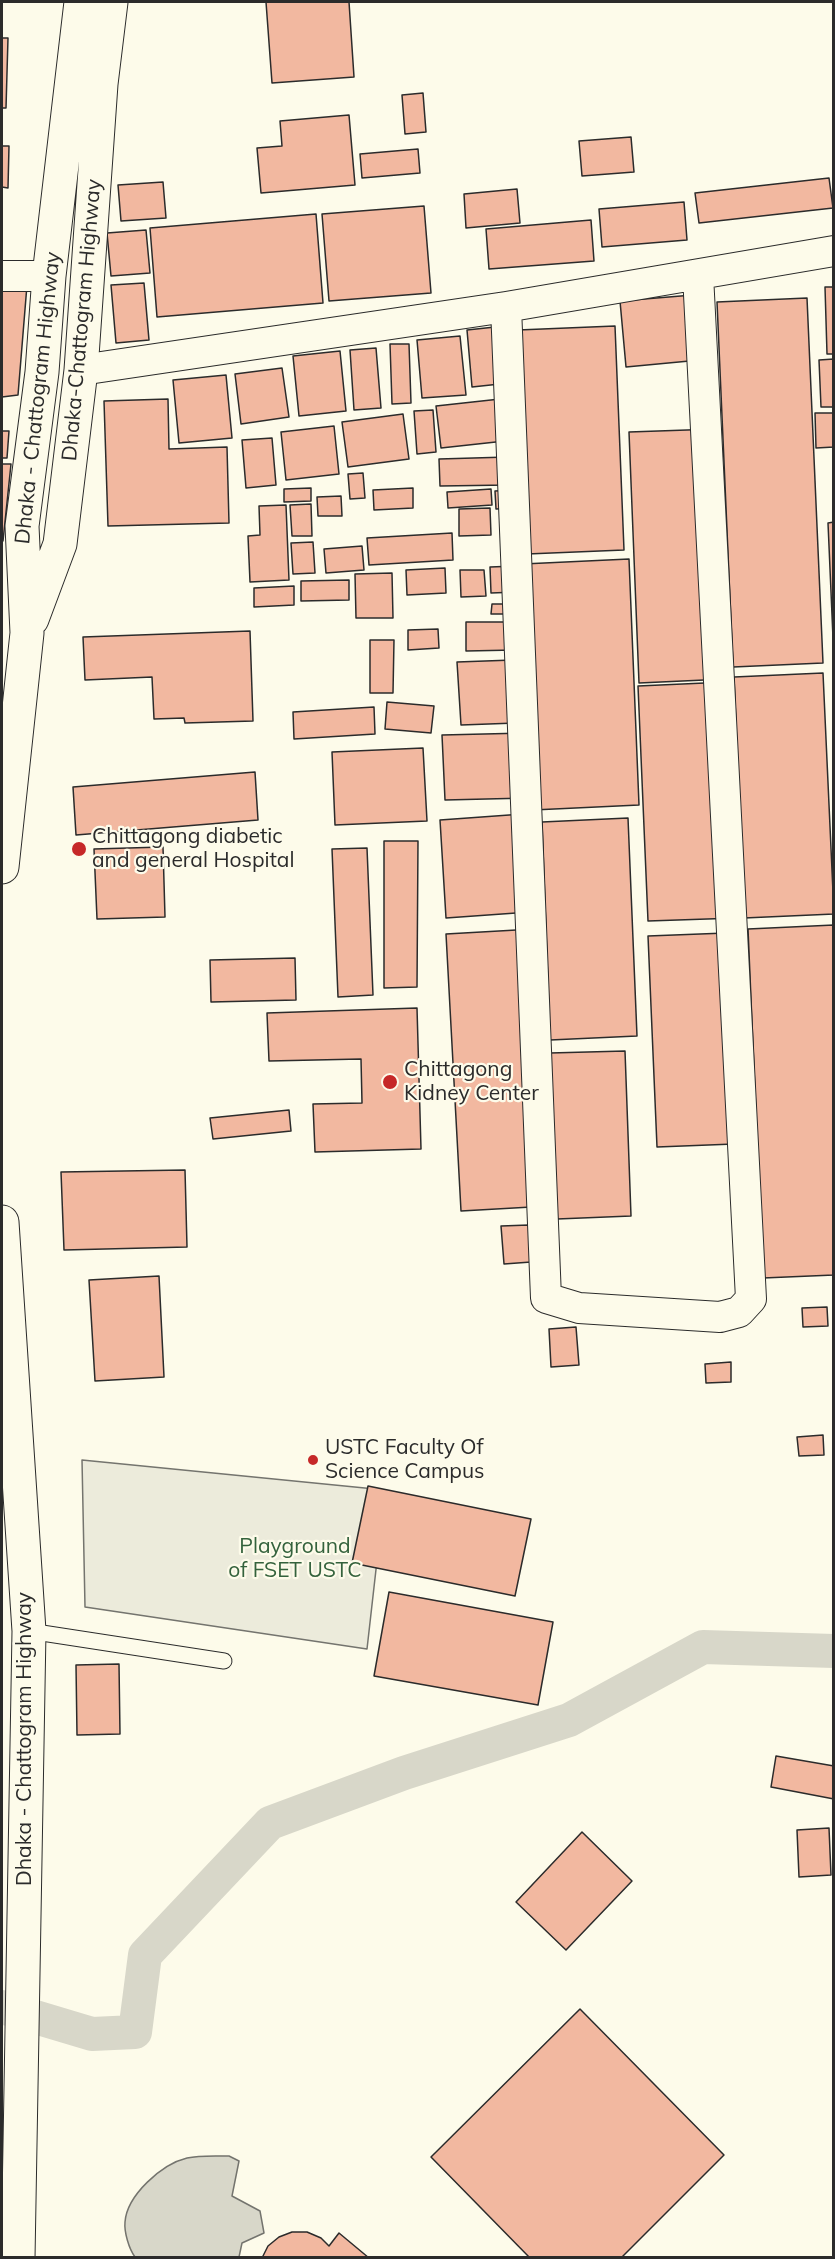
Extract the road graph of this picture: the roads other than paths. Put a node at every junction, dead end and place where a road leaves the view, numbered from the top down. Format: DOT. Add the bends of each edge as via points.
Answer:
graph roads {
  1 [pos="81,2"];
  2 [pos="111,2"];
  3 [pos="834,251"];
  4 [pos="698,275"];
  5 [pos="2,276"];
  6 [pos="49,276"];
  7 [pos="506,307"];
  8 [pos="81,370"];
  9 [pos="27,633"];
  10 [pos="2,867"];
  11 [pos="2,1222"];
  12 [pos="9,1441"];
  13 [pos="29,1631"];
  14 [pos="225,1661"];
  15 [pos="15,2054"];
  16 [pos="18,2258"];
  1 -- 6 [label="highway, Dhaka - Chattogram Highway"];
  2 -- 8 [label="highway, Dhaka-Chattogram Highway" via="100,84"];
  3 -- 4 [label="street"];
  4 -- 7 [label="street"];
  4 -- 7 [label="street" via="751,1299 739,1312 720,1317 579,1308 546,1298"];
  5 -- 6 [label="street"];
  6 -- 9 [label="highway, Dhaka - Chattogram Highway" via="42,372 22,526"];
  7 -- 8 [label="street"];
  8 -- 9 [label="highway, Dhaka-Chattogram Highway" via="60,544"];
  9 -- 10 [label="highway, Dhaka - Chattogram Highway"];
  11 -- 12 [label="highway, Dhaka - Chattogram Highway"];
  12 -- 13 [label="highway, Dhaka - Chattogram Highway"];
  13 -- 14 [label="lane"];
  13 -- 15 [label="highway, Dhaka - Chattogram Highway" via="22,2000"];
  15 -- 16 [label="highway, Dhaka - Chattogram Highway"];
}
